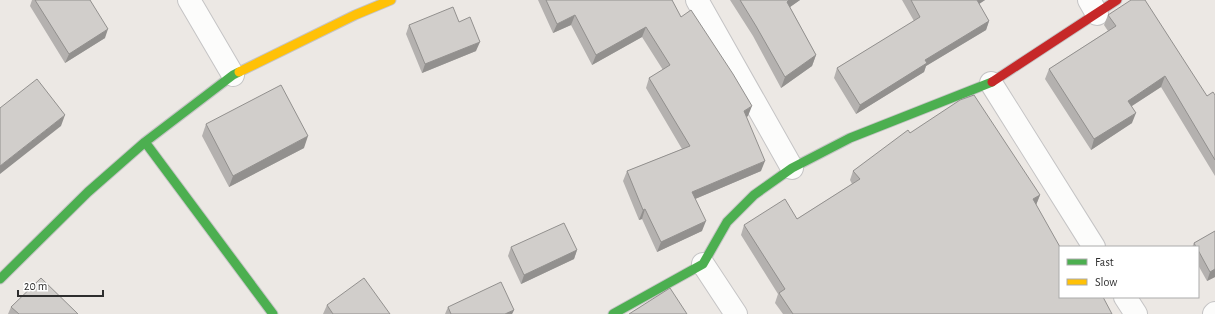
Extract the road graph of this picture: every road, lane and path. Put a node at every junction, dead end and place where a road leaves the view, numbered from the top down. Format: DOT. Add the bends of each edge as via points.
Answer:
graph roads {
  1 [pos="189,0"];
  2 [pos="391,0"];
  3 [pos="697,0"];
  4 [pos="1117,0"];
  5 [pos="1093,7"];
  6 [pos="233,75"];
  7 [pos="991,83"];
  8 [pos="145,142"];
  9 [pos="792,168"];
  10 [pos="1093,246"];
  11 [pos="703,264"];
  12 [pos="0,279"];
  13 [pos="1127,298"];
  14 [pos="273,314"];
  15 [pos="613,314"];
  16 [pos="736,314"];
  17 [pos="1136,314"];
  1 -- 6 [label="street"];
  2 -- 6 [label="street"];
  3 -- 9 [label="street"];
  4 -- 5 [label="street"];
  5 -- 7 [label="street"];
  6 -- 8 [label="street"];
  7 -- 9 [label="street" via="850,138"];
  7 -- 10 [label="street"];
  8 -- 12 [label="street" via="88,192"];
  8 -- 14 [label="street"];
  9 -- 11 [label="street" via="754,195 727,222"];
  11 -- 15 [label="street"];
  11 -- 16 [label="street"];
  13 -- 17 [label="street"];
}
